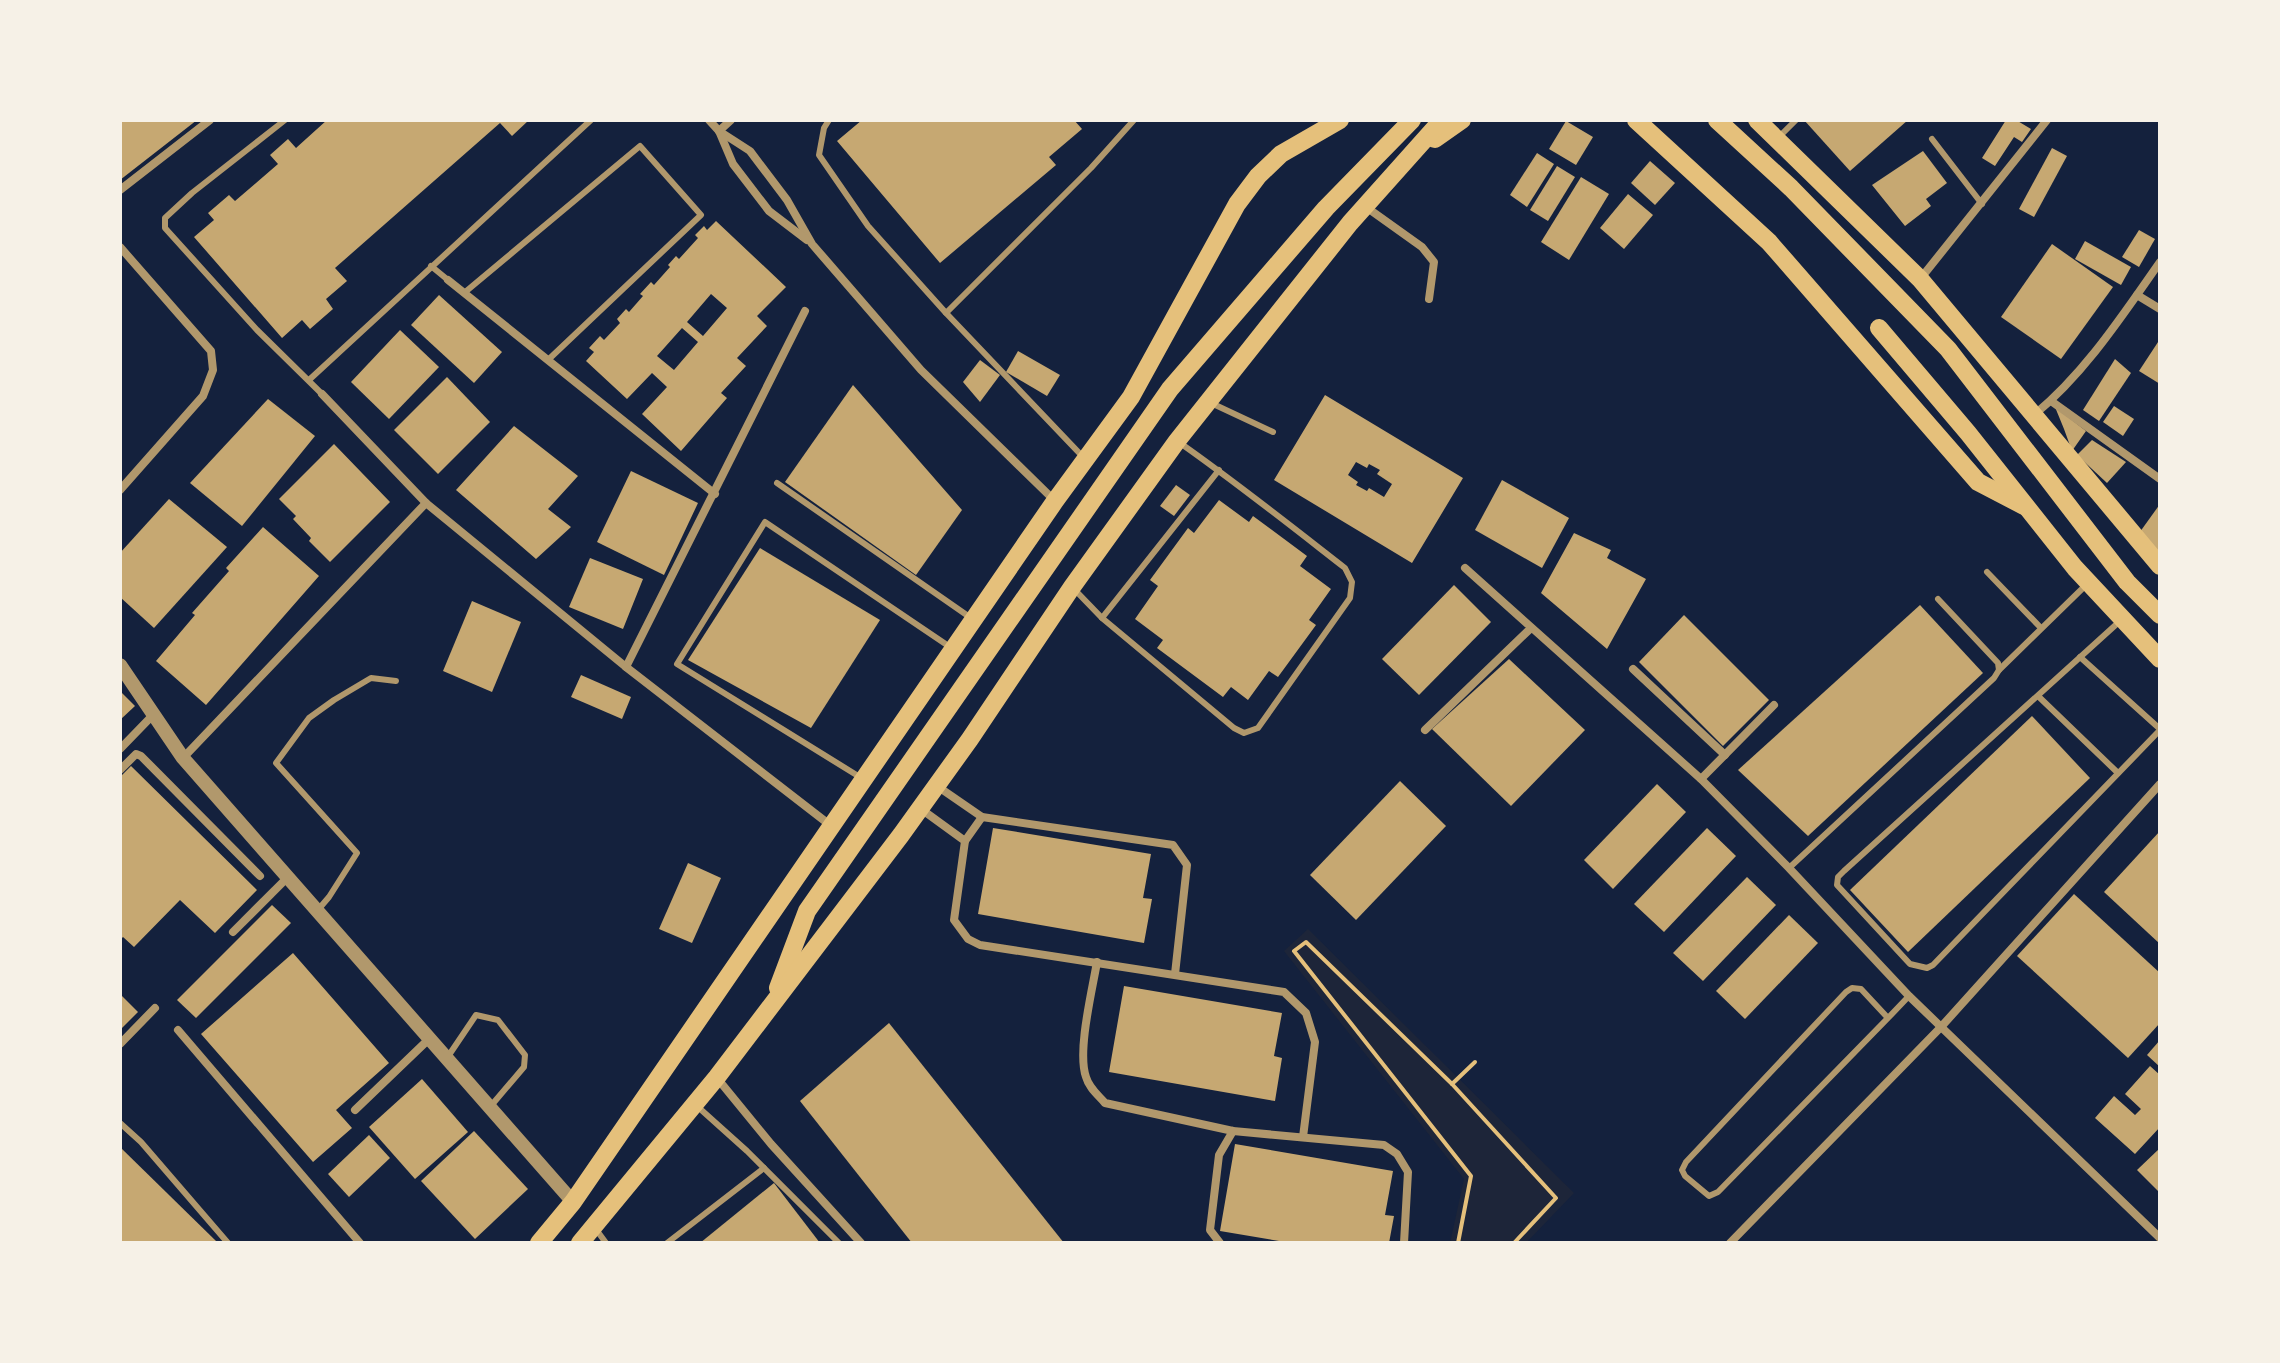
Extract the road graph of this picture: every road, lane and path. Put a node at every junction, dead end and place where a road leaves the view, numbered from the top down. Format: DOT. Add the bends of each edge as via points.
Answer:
graph roads {
  1 [pos="210,120"];
  2 [pos="285,120"];
  3 [pos="591,120"];
  4 [pos="709,120"];
  5 [pos="731,120"];
  6 [pos="829,120"];
  7 [pos="1134,120"];
  8 [pos="1340,120"];
  9 [pos="1412,120"];
  10 [pos="1442,120"];
  11 [pos="1462,120"];
  12 [pos="1636,120"];
  13 [pos="1717,120"];
  14 [pos="1757,120"];
  15 [pos="1796,120"];
  16 [pos="2047,120"];
  17 [pos="719,131"];
  18 [pos="1777,139"];
  19 [pos="1932,139"];
  20 [pos="1409,158"];
  21 [pos="120,190"];
  22 [pos="1982,204"];
  23 [pos="1365,206"];
  24 [pos="812,244"];
  25 [pos="120,247"];
  26 [pos="2160,262"];
  27 [pos="431,266"];
  28 [pos="1920,279"];
  29 [pos="448,280"];
  30 [pos="464,293"];
  31 [pos="2137,295"];
  32 [pos="1429,299"];
  33 [pos="2160,309"];
  34 [pos="805,311"];
  35 [pos="946,313"];
  36 [pos="1879,328"];
  37 [pos="548,360"];
  38 [pos="309,380"];
  39 [pos="322,394"];
  40 [pos="2051,401"];
  41 [pos="1209,402"];
  42 [pos="2033,416"];
  43 [pos="1273,432"];
  44 [pos="1177,441"];
  45 [pos="1087,461"];
  46 [pos="1219,470"];
  47 [pos="2160,479"];
  48 [pos="777,483"];
  49 [pos="120,490"];
  50 [pos="715,494"];
  51 [pos="1055,501"];
  52 [pos="426,503"];
  53 [pos="2024,506"];
  54 [pos="2160,566"];
  55 [pos="1465,568"];
  56 [pos="1987,572"];
  57 [pos="2089,583"];
  58 [pos="1072,587"];
  59 [pos="1938,599"];
  60 [pos="2160,615"];
  61 [pos="1102,618"];
  62 [pos="973,619"];
  63 [pos="2122,619"];
  64 [pos="1531,628"];
  65 [pos="2041,628"];
  66 [pos="952,648"];
  67 [pos="2080,657"];
  68 [pos="2160,659"];
  69 [pos="120,665"];
  70 [pos="626,667"];
  71 [pos="1633,669"];
  72 [pos="1999,670"];
  73 [pos="396,681"];
  74 [pos="2038,696"];
  75 [pos="1774,705"];
  76 [pos="152,716"];
  77 [pos="1425,730"];
  78 [pos="2160,730"];
  79 [pos="120,749"];
  80 [pos="1725,755"];
  81 [pos="183,758"];
  82 [pos="120,770"];
  83 [pos="2118,773"];
  84 [pos="863,779"];
  85 [pos="1701,779"];
  86 [pos="944,790"];
  87 [pos="2158,791"];
  88 [pos="927,813"];
  89 [pos="982,817"];
  90 [pos="830,825"];
  91 [pos="965,841"];
  92 [pos="1789,868"];
  93 [pos="260,876"];
  94 [pos="288,877"];
  95 [pos="317,911"];
  96 [pos="233,932"];
  97 [pos="1097,962"];
  98 [pos="1175,974"];
  99 [pos="1909,996"];
  100 [pos="772,1005"];
  101 [pos="155,1008"];
  102 [pos="1888,1018"];
  103 [pos="1941,1027"];
  104 [pos="178,1030"];
  105 [pos="429,1039"];
  106 [pos="120,1044"];
  107 [pos="447,1058"];
  108 [pos="1475,1062"];
  109 [pos="717,1077"];
  110 [pos="1452,1084"];
  111 [pos="695,1104"];
  112 [pos="490,1107"];
  113 [pos="355,1110"];
  114 [pos="120,1123"];
  115 [pos="1233,1131"];
  116 [pos="1303,1137"];
  117 [pos="764,1168"];
  118 [pos="573,1202"];
  119 [pos="600,1235"];
  120 [pos="2160,1238"];
  121 [pos="228,1243"];
  122 [pos="360,1243"];
  123 [pos="539,1243"];
  124 [pos="580,1243"];
  125 [pos="667,1243"];
  126 [pos="839,1243"];
  127 [pos="861,1243"];
  128 [pos="1220,1243"];
  129 [pos="1404,1243"];
  130 [pos="1458,1243"];
  131 [pos="1514,1243"];
  132 [pos="1730,1243"];
  1 -- 21 [label="street"];
  2 -- 38 [label="lane" via="192,193 165,218 165,228"];
  3 -- 27 [label="lane"];
  4 -- 17 [label="street"];
  5 -- 17 [label="street"];
  6 -- 35 [label="lane" via="819,155 868,226"];
  7 -- 35 [label="lane"];
  8 -- 45 [label="main road" via="1281,154 1237,204 1131,397"];
  9 -- 100 [label="main road" via="1326,208 1170,389 807,911"];
  10 -- 20 [label="main road"];
  11 -- 20 [label="main road"];
  12 -- 53 [label="main road" via="1769,242 1978,482"];
  13 -- 60 [label="main road" via="1948,349 2127,582"];
  14 -- 18 [label="main road"];
  15 -- 18 [label="lane"];
  16 -- 22 [label="street"];
  17 -- 24 [label="street" via="750,151"];
  17 -- 24 [label="street" via="733,164 769,211"];
  18 -- 28 [label="main road"];
  19 -- 22 [label="lane"];
  20 -- 23 [label="main road"];
  22 -- 28 [label="street"];
  23 -- 32 [label="street" via="1422,247 1434,262"];
  23 -- 41 [label="main road"];
  24 -- 51 [label="street" via="921,370"];
  25 -- 49 [label="street" via="211,351 213,370 203,396"];
  26 -- 31 [label="street"];
  27 -- 29 [label="lane"];
  27 -- 38 [label="lane"];
  28 -- 42 [label="main road"];
  29 -- 30 [label="street"];
  30 -- 37 [label="street"];
  30 -- 37 [label="lane" via="640,146 701,215"];
  31 -- 33 [label="street"];
  31 -- 40 [label="street" via="2092,358"];
  34 -- 50 [label="street"];
  35 -- 45 [label="lane"];
  36 -- 53 [label="main road"];
  37 -- 50 [label="street"];
  38 -- 39 [label="lane"];
  39 -- 52 [label="street"];
  40 -- 42 [label="street"];
  40 -- 47 [label="street"];
  41 -- 43 [label="lane"];
  41 -- 44 [label="main road"];
  42 -- 54 [label="main road"];
  44 -- 46 [label="lane"];
  44 -- 58 [label="main road"];
  45 -- 51 [label="main road"];
  46 -- 61 [label="lane"];
  46 -- 61 [label="lane" via="1345,568 1352,582 1350,598 1258,728 1244,733 1234,728"];
  48 -- 62 [label="lane"];
  50 -- 70 [label="street"];
  51 -- 62 [label="main road"];
  52 -- 70 [label="street"];
  52 -- 81 [label="street"];
  53 -- 57 [label="main road"];
  55 -- 64 [label="street"];
  56 -- 65 [label="lane"];
  57 -- 63 [label="main road"];
  57 -- 65 [label="lane"];
  58 -- 61 [label="lane"];
  58 -- 86 [label="main road"];
  59 -- 72 [label="lane"];
  62 -- 66 [label="main road"];
  63 -- 67 [label="lane"];
  63 -- 68 [label="main road"];
  64 -- 77 [label="street"];
  64 -- 85 [label="street"];
  65 -- 72 [label="lane"];
  66 -- 84 [label="main road"];
  66 -- 84 [label="lane" via="765,522 677,664"];
  67 -- 74 [label="lane"];
  67 -- 78 [label="lane"];
  69 -- 76 [label="street"];
  70 -- 90 [label="street"];
  71 -- 80 [label="street"];
  72 -- 92 [label="lane"];
  73 -- 95 [label="lane" via="371,678 334,700 309,718 276,763 357,853"];
  74 -- 83 [label="lane"];
  74 -- 83 [label="lane" via="1836,881 1910,964 1933,965"];
  75 -- 80 [label="street"];
  76 -- 79 [label="street"];
  76 -- 81 [label="street"];
  78 -- 83 [label="lane"];
  80 -- 85 [label="street"];
  81 -- 94 [label="street"];
  82 -- 93 [label="street" via="136,754 141,756"];
  84 -- 90 [label="main road"];
  85 -- 92 [label="street"];
  86 -- 88 [label="main road"];
  86 -- 89 [label="street"];
  87 -- 103 [label="street"];
  88 -- 91 [label="street"];
  88 -- 100 [label="main road"];
  89 -- 91 [label="street"];
  89 -- 98 [label="street" via="1173,845 1187,865"];
  90 -- 118 [label="main road"];
  91 -- 97 [label="street" via="954,920 968,939"];
  92 -- 99 [label="street"];
  94 -- 95 [label="street"];
  94 -- 96 [label="street"];
  95 -- 105 [label="street"];
  97 -- 98 [label="street"];
  97 -- 115 [label="street" via="1082,1058 1090,1087 1105,1103"];
  98 -- 116 [label="street" via="1284,992 1306,1013 1315,1042"];
  99 -- 102 [label="lane"];
  99 -- 103 [label="street"];
  100 -- 109 [label="main road"];
  101 -- 106 [label="street"];
  102 -- 102 [label="lane" via="1718,1192 1709,1196 1685,1176 1686,1162 1846,992 1861,989"];
  103 -- 120 [label="street"];
  103 -- 132 [label="street"];
  104 -- 122 [label="street"];
  105 -- 107 [label="street"];
  105 -- 113 [label="street"];
  107 -- 112 [label="street"];
  107 -- 112 [label="lane" via="476,1015 498,1020 525,1055 524,1067"];
  108 -- 110 [label="path"];
  109 -- 111 [label="main road"];
  109 -- 127 [label="street"];
  110 -- 130 [label="path" via="1306,942 1294,951 1471,1176"];
  110 -- 131 [label="path" via="1556,1198"];
  111 -- 117 [label="lane"];
  111 -- 119 [label="main road"];
  112 -- 118 [label="street"];
  114 -- 121 [label="lane"];
  115 -- 116 [label="street"];
  115 -- 128 [label="street" via="1219,1155 1210,1230"];
  116 -- 129 [label="street" via="1384,1145 1397,1154 1408,1172"];
  117 -- 125 [label="lane"];
  117 -- 126 [label="lane"];
  118 -- 123 [label="main road"];
  119 -- 124 [label="main road"];
}
